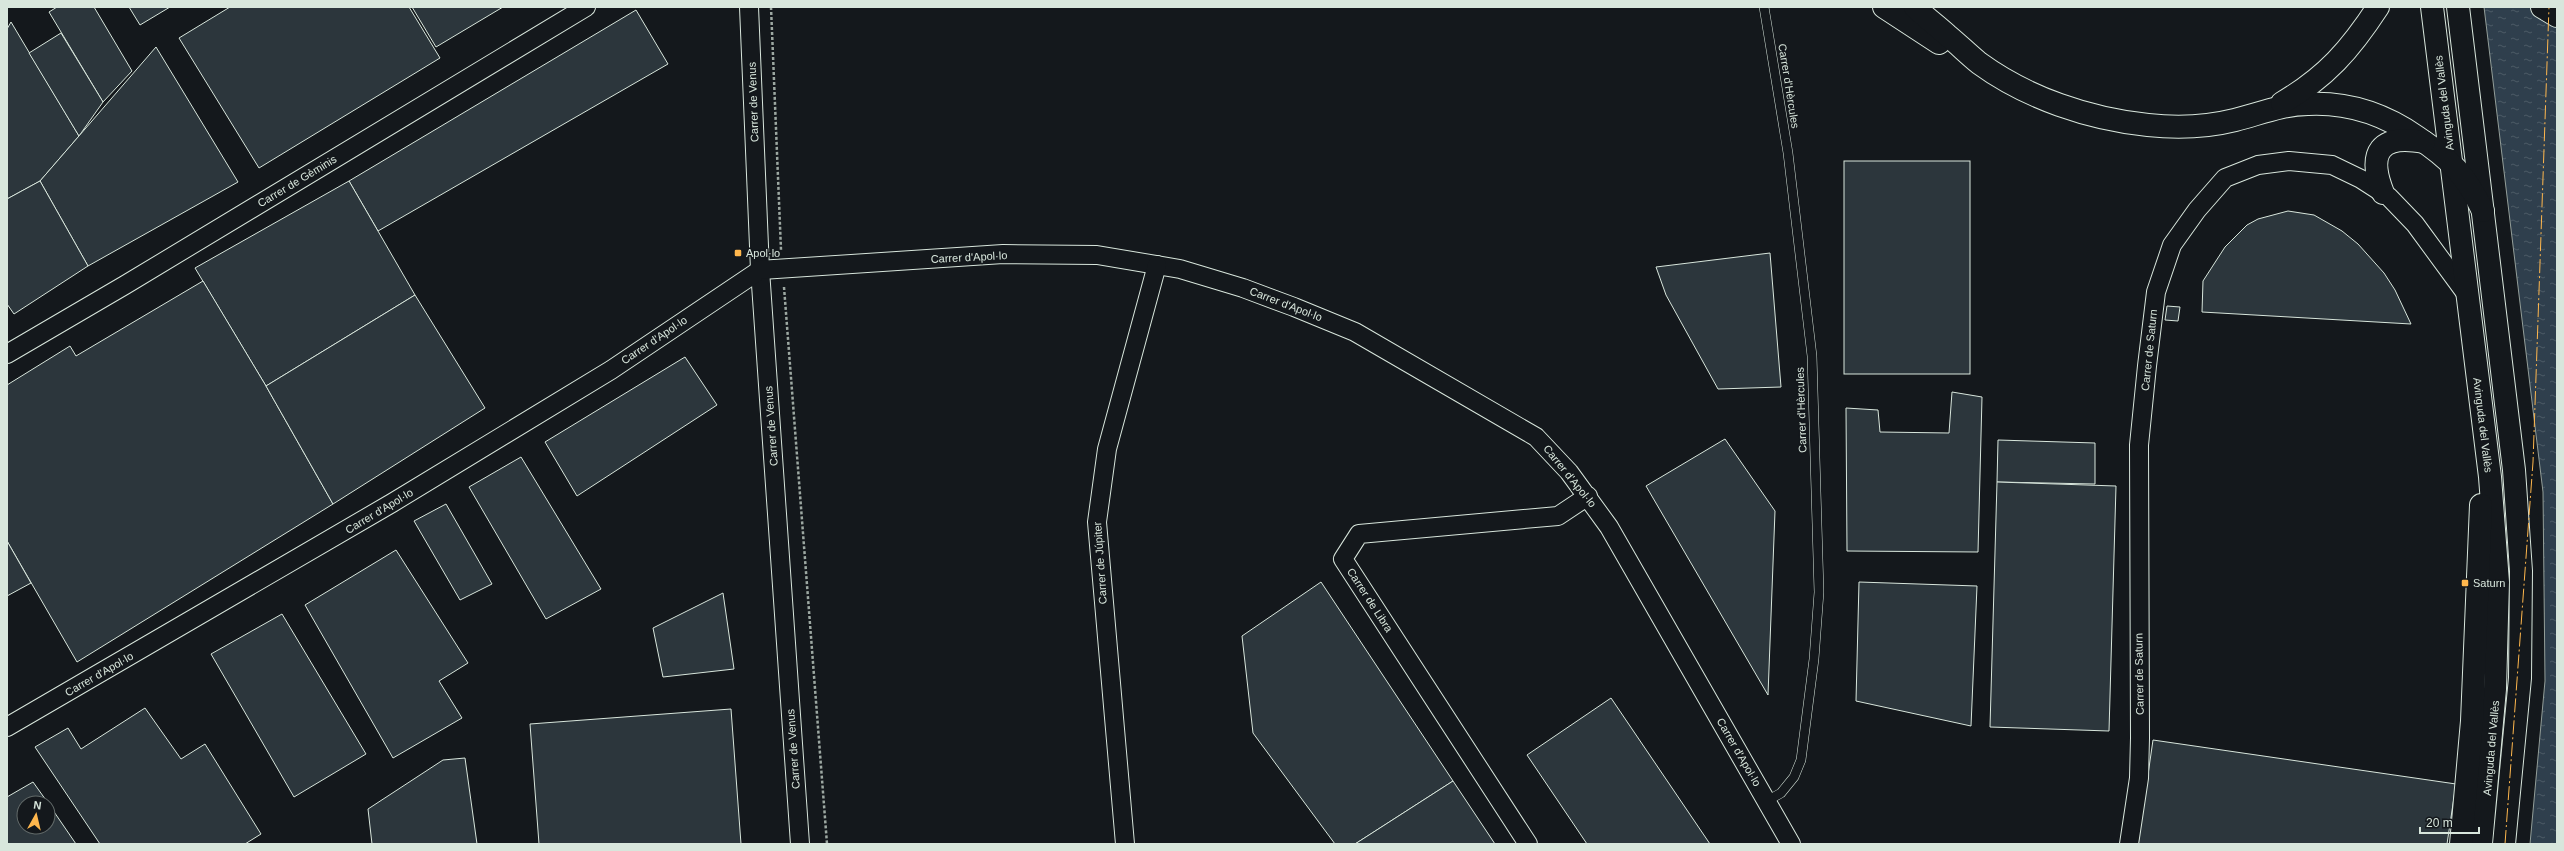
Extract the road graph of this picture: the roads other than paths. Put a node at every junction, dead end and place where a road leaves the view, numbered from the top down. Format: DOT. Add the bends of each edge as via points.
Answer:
graph roads {
  1 [pos="586,7"];
  2 [pos="749,7"];
  3 [pos="1764,7"];
  4 [pos="1884,7"];
  5 [pos="1915,7"];
  6 [pos="2378,7"];
  7 [pos="2432,7"];
  8 [pos="2458,7"];
  9 [pos="2542,7"];
  10 [pos="2557,16"];
  11 [pos="1979,63"];
  12 [pos="2271,109"];
  13 [pos="2425,142"];
  14 [pos="2451,162"];
  15 [pos="2383,193"];
  16 [pos="2483,211"];
  17 [pos="1157,265"];
  18 [pos="760,270"];
  19 [pos="2467,295"];
  20 [pos="7,354"];
  21 [pos="1588,496"];
  22 [pos="7,727"];
  23 [pos="2481,743"];
  24 [pos="1767,801"];
  25 [pos="800,844"];
  26 [pos="1124,844"];
  27 [pos="1528,844"];
  28 [pos="1791,844"];
  29 [pos="2129,844"];
  30 [pos="2461,844"];
  31 [pos="2481,844"];
  32 [pos="2504,844"];
  1 -- 20 [label="street, Carrer de Gèminis"];
  2 -- 18 [label="street, Carrer de Venus"];
  3 -- 24 [label="lane, Carrer d'Hèrcules" via="1788,153 1812,356 1819,592 1814,667 1801,760 1794,777 1781,793"];
  4 -- 11 [label="main road" via="1942,45"];
  5 -- 11 [label="main road"];
  6 -- 12 [label="main road" via="2337,63 2310,87"];
  7 -- 14 [label="main road, Avinguda del Vallès"];
  8 -- 16 [label="main road"];
  9 -- 10 [label="main road"];
  11 -- 12 [label="main road" via="2012,83 2058,104 2101,118 2148,125 2190,126 2233,120"];
  12 -- 13 [label="main road" via="2306,104 2338,104 2387,119"];
  13 -- 14 [label="main road"];
  13 -- 15 [label="main road" via="2404,139 2390,142 2379,151 2375,174"];
  14 -- 16 [label="main road" via="2463,175"];
  14 -- 19 [label="main road, Avinguda del Vallès"];
  15 -- 19 [label="street, Carrer de Saturn" via="2415,224"];
  15 -- 29 [label="street, Carrer de Saturn" via="2332,165 2289,161 2258,166 2225,178 2197,210 2172,245 2156,292 2139,446 2140,738 2138,778"];
  16 -- 32 [label="main road" via="2514,470 2521,571 2520,678"];
  17 -- 18 [label="street, Carrer d'Apol·lo" via="1097,255 1004,254"];
  17 -- 21 [label="street, Carrer d'Apol·lo" via="1188,271 1243,288 1355,332 1536,437 1552,452"];
  17 -- 26 [label="street, Carrer de Júpiter" via="1107,449 1097,522"];
  18 -- 22 [label="street, Carrer d'Apol·lo" via="611,370 392,504"];
  18 -- 25 [label="street, Carrer de Venus"];
  19 -- 23 [label="main road, Avinguda del Vallès" via="2485,434"];
  21 -- 24 [label="street, Carrer d'Apol·lo" via="1613,534"];
  21 -- 27 [label="street, Carrer de Libra" via="1558,516 1359,534 1343,558"];
  23 -- 30 [label="main road"];
  23 -- 31 [label="main road, Avinguda del Vallès"];
  24 -- 28 [label="street, Carrer d'Apol·lo"];
}
